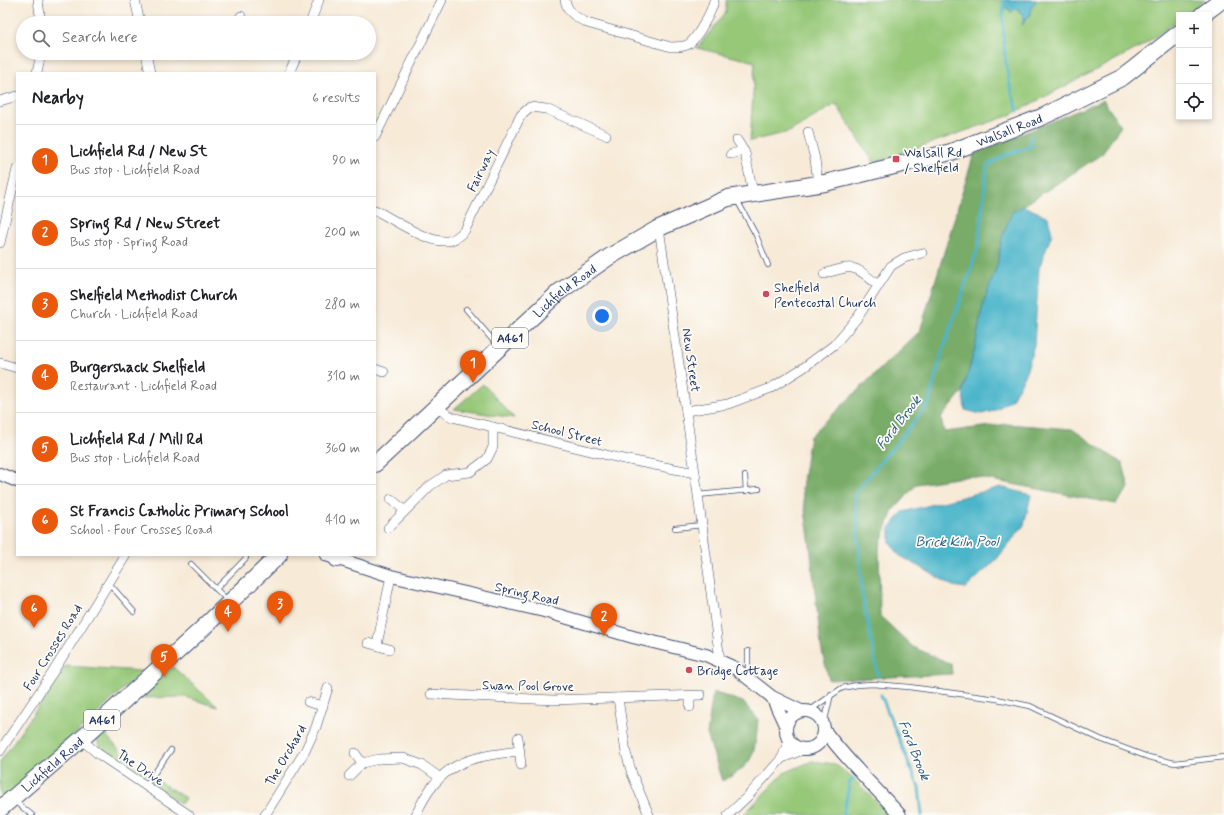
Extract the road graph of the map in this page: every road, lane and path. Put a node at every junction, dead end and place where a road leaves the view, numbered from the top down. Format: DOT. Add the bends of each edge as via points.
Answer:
graph roads {
  1 [pos="38,0"];
  2 [pos="135,0"];
  3 [pos="319,0"];
  4 [pos="442,0"];
  5 [pos="565,0"];
  6 [pos="714,0"];
  7 [pos="1222,0"];
  8 [pos="1206,12"];
  9 [pos="40,16"];
  10 [pos="138,16"];
  11 [pos="313,16"];
  12 [pos="1176,35"];
  13 [pos="40,60"];
  14 [pos="147,60"];
  15 [pos="295,60"];
  16 [pos="37,72"];
  17 [pos="150,72"];
  18 [pos="289,72"];
  19 [pos="16,96"];
  20 [pos="0,101"];
  21 [pos="808,132"];
  22 [pos="376,135"];
  23 [pos="606,135"];
  24 [pos="737,140"];
  25 [pos="744,151"];
  26 [pos="731,154"];
  27 [pos="16,177"];
  28 [pos="818,184"];
  29 [pos="753,193"];
  30 [pos="14,194"];
  31 [pos="736,196"];
  32 [pos="376,211"];
  33 [pos="659,228"];
  34 [pos="0,243"];
  35 [pos="922,253"];
  36 [pos="768,265"];
  37 [pos="824,274"];
  38 [pos="878,285"];
  39 [pos="466,309"];
  40 [pos="499,348"];
  41 [pos="0,363"];
  42 [pos="16,368"];
  43 [pos="376,369"];
  44 [pos="384,372"];
  45 [pos="435,407"];
  46 [pos="686,411"];
  47 [pos="493,427"];
  48 [pos="376,463"];
  49 [pos="695,473"];
  50 [pos="0,474"];
  51 [pos="745,476"];
  52 [pos="16,481"];
  53 [pos="759,489"];
  54 [pos="746,491"];
  55 [pos="698,495"];
  56 [pos="391,499"];
  57 [pos="404,510"];
  58 [pos="702,525"];
  59 [pos="388,528"];
  60 [pos="675,528"];
  61 [pos="125,556"];
  62 [pos="278,556"];
  63 [pos="333,556"];
  64 [pos="246,558"];
  65 [pos="191,564"];
  66 [pos="392,576"];
  67 [pos="108,582"];
  68 [pos="216,589"];
  69 [pos="229,602"];
  70 [pos="134,612"];
  71 [pos="389,650"];
  72 [pos="748,651"];
  73 [pos="720,660"];
  74 [pos="748,677"];
  75 [pos="328,688"];
  76 [pos="831,694"];
  77 [pos="700,695"];
  78 [pos="690,696"];
  79 [pos="772,697"];
  80 [pos="618,698"];
  81 [pos="308,702"];
  82 [pos="436,705"];
  83 [pos="323,706"];
  84 [pos="690,707"];
  85 [pos="805,711"];
  86 [pos="824,727"];
  87 [pos="786,728"];
  88 [pos="518,738"];
  89 [pos="80,739"];
  90 [pos="789,740"];
  91 [pos="808,749"];
  92 [pos="171,750"];
  93 [pos="0,751"];
  94 [pos="520,751"];
  95 [pos="841,752"];
  96 [pos="355,753"];
  97 [pos="1224,757"];
  98 [pos="782,758"];
  99 [pos="362,763"];
  100 [pos="521,765"];
  101 [pos="349,776"];
  102 [pos="440,777"];
  103 [pos="145,786"];
  104 [pos="6,804"];
  105 [pos="32,815"];
  106 [pos="189,815"];
  107 [pos="264,815"];
  108 [pos="416,815"];
  109 [pos="649,815"];
  110 [pos="728,815"];
  111 [pos="900,815"];
  1 -- 9 [label="street"];
  2 -- 10 [label="street"];
  3 -- 11 [label="street"];
  4 -- 22 [label="street"];
  5 -- 6 [label="street" via="566,6 586,24 671,47 685,46 691,42 712,11"];
  7 -- 8 [label="highway"];
  12 -- 28 [label="highway, Walsall Road / A461" via="1123,77 1042,117 950,152"];
  13 -- 16 [label="street"];
  14 -- 17 [label="street"];
  15 -- 18 [label="street"];
  19 -- 20 [label="street"];
  21 -- 28 [label="street"];
  23 -- 32 [label="street, Fairway" via="546,108 530,107 521,115 465,230 448,242 433,240"];
  24 -- 25 [label="street"];
  25 -- 26 [label="street"];
  25 -- 29 [label="street"];
  27 -- 30 [label="street"];
  28 -- 29 [label="highway, Walsall Road / A461"];
  29 -- 31 [label="highway, Walsall Road / A461"];
  30 -- 34 [label="street"];
  31 -- 33 [label="highway, Walsall Road / A461"];
  31 -- 36 [label="lane"];
  33 -- 40 [label="highway, Lichfield Road / A461" via="586,272 559,292"];
  33 -- 46 [label="street, New Street"];
  35 -- 38 [label="street" via="904,258 892,266"];
  37 -- 38 [label="street" via="848,266 858,269"];
  38 -- 46 [label="street" via="858,317 834,345 803,368 771,388 728,404"];
  39 -- 40 [label="lane"];
  40 -- 45 [label="highway, Lichfield Road / A461"];
  41 -- 42 [label="street"];
  43 -- 44 [label="street"];
  45 -- 47 [label="street, School Street" via="452,417"];
  45 -- 48 [label="highway, Lichfield Road / A461"];
  46 -- 49 [label="street, New Street"];
  47 -- 49 [label="street, School Street" via="619,458"];
  47 -- 57 [label="street" via="493,447 487,459 470,472 446,475"];
  49 -- 55 [label="street, New Street"];
  50 -- 52 [label="street"];
  51 -- 54 [label="lane"];
  53 -- 54 [label="lane"];
  54 -- 55 [label="lane"];
  55 -- 58 [label="street, New Street"];
  56 -- 57 [label="street"];
  57 -- 59 [label="street"];
  58 -- 60 [label="lane"];
  58 -- 73 [label="street, New Street"];
  61 -- 67 [label="street, Four Crosses Road"];
  62 -- 69 [label="highway, Lichfield Road / A461"];
  63 -- 66 [label="street, Spring Road"];
  64 -- 68 [label="lane"];
  65 -- 68 [label="lane"];
  66 -- 71 [label="street" via="372,644"];
  66 -- 73 [label="street, Spring Road" via="544,611"];
  67 -- 70 [label="lane"];
  67 -- 93 [label="street, Four Crosses Road" via="53,672"];
  68 -- 69 [label="lane"];
  69 -- 89 [label="highway, Lichfield Road / A461"];
  72 -- 74 [label="lane"];
  73 -- 74 [label="street, Spring Road"];
  74 -- 79 [label="street, Spring Road"];
  75 -- 83 [label="street, The Orchard"];
  76 -- 85 [label="lane"];
  76 -- 86 [label="lane"];
  76 -- 97 [label="lane" via="842,688 873,684 997,699 1030,706 1148,758 1175,763"];
  77 -- 78 [label="street, Swan Pool Grove"];
  78 -- 80 [label="street, Swan Pool Grove"];
  78 -- 84 [label="street"];
  79 -- 85 [label="street"];
  79 -- 87 [label="street"];
  80 -- 82 [label="street, Swan Pool Grove" via="553,700 434,694"];
  80 -- 109 [label="street" via="626,753"];
  81 -- 83 [label="street"];
  83 -- 107 [label="street, The Orchard" via="305,751"];
  85 -- 86 [label="street" via="820,717"];
  85 -- 87 [label="street" via="790,718"];
  86 -- 91 [label="street" via="823,738"];
  86 -- 95 [label="street"];
  87 -- 90 [label="street"];
  88 -- 94 [label="street"];
  89 -- 103 [label="street, The Drive"];
  89 -- 104 [label="highway, Lichfield Road / A461"];
  90 -- 91 [label="street" via="798,747"];
  90 -- 98 [label="street"];
  91 -- 95 [label="street" via="828,748"];
  91 -- 98 [label="street"];
  92 -- 103 [label="lane"];
  94 -- 100 [label="street"];
  94 -- 102 [label="street" via="477,757 447,770"];
  95 -- 111 [label="street"];
  96 -- 99 [label="street"];
  98 -- 110 [label="street"];
  99 -- 101 [label="street"];
  99 -- 102 [label="street" via="403,758 422,764"];
  102 -- 108 [label="street" via="423,797"];
  103 -- 106 [label="street, The Drive"];
  104 -- 105 [label="lane"];
}
